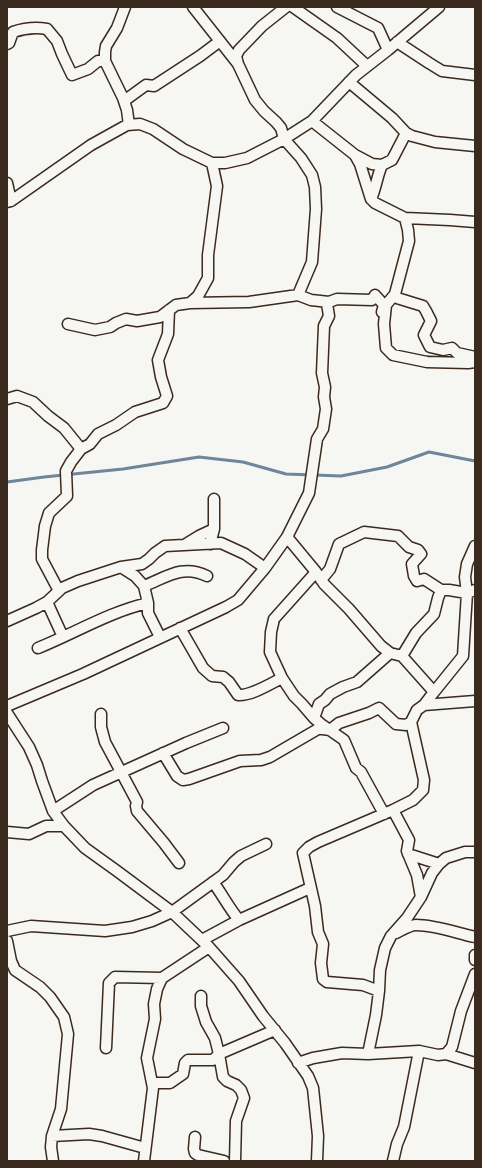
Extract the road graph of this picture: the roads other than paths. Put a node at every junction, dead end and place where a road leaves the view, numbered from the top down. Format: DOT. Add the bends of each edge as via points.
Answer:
graph roads {
  1 [pos="125,7"];
  2 [pos="193,7"];
  3 [pos="286,7"];
  4 [pos="293,7"];
  5 [pos="337,7"];
  6 [pos="439,7"];
  7 [pos="220,41"];
  8 [pos="397,42"];
  9 [pos="7,44"];
  10 [pos="388,50"];
  11 [pos="105,61"];
  12 [pos="238,64"];
  13 [pos="367,66"];
  14 [pos="475,75"];
  15 [pos="349,82"];
  16 [pos="124,101"];
  17 [pos="312,121"];
  18 [pos="129,125"];
  19 [pos="406,133"];
  20 [pos="284,139"];
  21 [pos="475,146"];
  22 [pos="355,155"];
  23 [pos="212,163"];
  24 [pos="382,165"];
  25 [pos="7,183"];
  26 [pos="371,199"];
  27 [pos="9,202"];
  28 [pos="405,218"];
  29 [pos="475,222"];
  30 [pos="395,294"];
  31 [pos="298,296"];
  32 [pos="329,302"];
  33 [pos="190,303"];
  34 [pos="170,310"];
  35 [pos="68,324"];
  36 [pos="384,324"];
  37 [pos="475,357"];
  38 [pos="475,362"];
  39 [pos="7,399"];
  40 [pos="81,449"];
  41 [pos="214,499"];
  42 [pos="214,529"];
  43 [pos="287,537"];
  44 [pos="186,544"];
  45 [pos="210,544"];
  46 [pos="475,546"];
  47 [pos="121,567"];
  48 [pos="265,568"];
  49 [pos="207,576"];
  50 [pos="319,576"];
  51 [pos="144,586"];
  52 [pos="441,590"];
  53 [pos="59,591"];
  54 [pos="471,591"];
  55 [pos="46,602"];
  56 [pos="148,603"];
  57 [pos="7,621"];
  58 [pos="180,628"];
  59 [pos="64,637"];
  60 [pos="160,637"];
  61 [pos="38,648"];
  62 [pos="390,653"];
  63 [pos="402,656"];
  64 [pos="282,678"];
  65 [pos="434,692"];
  66 [pos="475,701"];
  67 [pos="424,705"];
  68 [pos="7,706"];
  69 [pos="101,714"];
  70 [pos="313,718"];
  71 [pos="9,719"];
  72 [pos="411,722"];
  73 [pos="223,728"];
  74 [pos="330,730"];
  75 [pos="307,735"];
  76 [pos="163,753"];
  77 [pos="121,772"];
  78 [pos="53,811"];
  79 [pos="388,812"];
  80 [pos="64,826"];
  81 [pos="7,832"];
  82 [pos="266,844"];
  83 [pos="475,852"];
  84 [pos="408,854"];
  85 [pos="179,863"];
  86 [pos="439,864"];
  87 [pos="213,882"];
  88 [pos="310,888"];
  89 [pos="422,897"];
  90 [pos="172,912"];
  91 [pos="239,920"];
  92 [pos="7,931"];
  93 [pos="391,936"];
  94 [pos="475,937"];
  95 [pos="7,941"];
  96 [pos="206,944"];
  97 [pos="475,974"];
  98 [pos="162,978"];
  99 [pos="379,992"];
  100 [pos="201,996"];
  101 [pos="475,1002"];
  102 [pos="461,1011"];
  103 [pos="275,1030"];
  104 [pos="106,1048"];
  105 [pos="419,1051"];
  106 [pos="219,1054"];
  107 [pos="368,1054"];
  108 [pos="446,1054"];
  109 [pos="298,1063"];
  110 [pos="475,1063"];
  111 [pos="152,1083"];
  112 [pos="52,1136"];
  113 [pos="195,1137"];
  114 [pos="146,1148"];
  115 [pos="53,1161"];
  116 [pos="144,1161"];
  117 [pos="224,1161"];
  118 [pos="236,1161"];
  119 [pos="317,1161"];
  120 [pos="393,1161"];
  1 -- 11 [label="street" via="117,28 106,46"];
  2 -- 7 [label="street"];
  3 -- 12 [label="street" via="262,26 239,50 236,56"];
  4 -- 13 [label="street" via="337,38"];
  5 -- 10 [label="street" via="378,28"];
  6 -- 8 [label="street"];
  7 -- 12 [label="street"];
  7 -- 16 [label="street" via="165,80 154,86 146,85"];
  8 -- 10 [label="street"];
  8 -- 14 [label="street" via="442,71"];
  9 -- 11 [label="street" via="13,32 24,28 47,29 57,41 72,74 88,69 98,61"];
  10 -- 13 [label="street"];
  11 -- 16 [label="street"];
  12 -- 20 [label="street" via="255,100 281,128"];
  13 -- 15 [label="street"];
  15 -- 17 [label="street"];
  15 -- 19 [label="street"];
  16 -- 18 [label="street"];
  17 -- 20 [label="street"];
  17 -- 22 [label="street"];
  18 -- 23 [label="street" via="140,124 153,129"];
  18 -- 27 [label="street" via="90,146"];
  19 -- 21 [label="street" via="435,142"];
  19 -- 24 [label="street" via="392,160"];
  20 -- 23 [label="street" via="248,158"];
  20 -- 31 [label="street" via="312,175 315,187 312,262"];
  22 -- 24 [label="street" via="372,164"];
  22 -- 26 [label="street"];
  23 -- 33 [label="street" via="217,186 208,255 208,278 198,296"];
  24 -- 26 [label="street"];
  25 -- 27 [label="street"];
  26 -- 28 [label="street"];
  28 -- 29 [label="street"];
  28 -- 30 [label="street" via="409,241"];
  30 -- 36 [label="street" via="386,305"];
  30 -- 37 [label="street" via="397,298 423,306 426,310 431,321 424,335 430,347 443,350 452,348 457,353"];
  31 -- 32 [label="street"];
  31 -- 33 [label="street" via="249,302"];
  32 -- 36 [label="street" via="337,299 372,300 375,295 384,305"];
  32 -- 43 [label="street" via="329,316 324,326 322,374 326,409 323,429 317,440 309,493"];
  33 -- 34 [label="street" via="176,305"];
  34 -- 35 [label="street" via="160,317 137,321 126,319 110,328 95,330"];
  34 -- 40 [label="street" via="168,334 158,360 167,396 163,403 135,412 98,434 90,444"];
  36 -- 38 [label="street" via="386,348 393,355 427,362"];
  39 -- 40 [label="street" via="17,396 33,402 64,428"];
  40 -- 53 [label="street" via="66,471 67,496 49,513 45,526 42,559"];
  41 -- 42 [label="street"];
  42 -- 44 [label="street"];
  42 -- 45 [label="street"];
  43 -- 48 [label="street"];
  43 -- 50 [label="street"];
  44 -- 45 [label="street"];
  44 -- 47 [label="street" via="165,546 142,564"];
  45 -- 48 [label="street" via="221,543 245,554"];
  46 -- 54 [label="street" via="467,564 465,577"];
  47 -- 51 [label="street"];
  47 -- 53 [label="street" via="78,581"];
  48 -- 58 [label="street" via="238,600"];
  49 -- 51 [label="street" via="188,570 170,574"];
  50 -- 52 [label="street" via="330,569 339,544 364,532 398,536 409,547 418,550 421,554 412,564 414,576 417,581 424,579"];
  50 -- 62 [label="street"];
  50 -- 64 [label="street" via="274,619 270,632 270,652"];
  51 -- 56 [label="street"];
  52 -- 54 [label="street"];
  52 -- 63 [label="street" via="434,614 416,633"];
  53 -- 55 [label="street"];
  54 -- 65 [label="street" via="463,656"];
  55 -- 57 [label="street"];
  55 -- 59 [label="street"];
  56 -- 59 [label="street" via="131,606 105,616"];
  56 -- 60 [label="street" via="148,613"];
  58 -- 60 [label="street"];
  58 -- 64 [label="street" via="203,668 212,676 223,677 238,695 254,691"];
  59 -- 61 [label="street"];
  60 -- 68 [label="street" via="83,674"];
  62 -- 63 [label="street"];
  62 -- 70 [label="street" via="357,682 330,694 319,704"];
  63 -- 65 [label="street"];
  64 -- 70 [label="street"];
  65 -- 67 [label="street"];
  66 -- 67 [label="street"];
  67 -- 72 [label="street"];
  69 -- 77 [label="street" via="104,742"];
  70 -- 74 [label="street"];
  70 -- 75 [label="street" via="312,727"];
  71 -- 78 [label="street" via="29,746"];
  72 -- 74 [label="street" via="406,725 396,724 378,708 339,723"];
  72 -- 79 [label="street" via="424,780 422,790 413,800"];
  73 -- 76 [label="street"];
  74 -- 75 [label="street" via="318,729"];
  74 -- 79 [label="street" via="344,740 356,768"];
  75 -- 76 [label="street" via="270,757 240,762 183,780 177,776"];
  76 -- 77 [label="street"];
  77 -- 78 [label="street" via="93,785"];
  77 -- 85 [label="street" via="137,802 137,811"];
  78 -- 80 [label="street"];
  79 -- 84 [label="street" via="409,840"];
  79 -- 88 [label="street" via="309,847 303,853"];
  80 -- 81 [label="street" via="46,826 29,834"];
  80 -- 90 [label="street" via="85,848"];
  82 -- 87 [label="street" via="241,856"];
  83 -- 86 [label="street" via="465,852 446,858"];
  84 -- 86 [label="street"];
  84 -- 89 [label="street"];
  86 -- 89 [label="street" via="432,873"];
  87 -- 90 [label="street"];
  87 -- 91 [label="street"];
  88 -- 91 [label="street"];
  88 -- 99 [label="street" via="318,932 323,944 323,979 327,982 363,985"];
  89 -- 93 [label="street"];
  90 -- 92 [label="street" via="146,923 105,932 31,926"];
  90 -- 96 [label="street"];
  91 -- 96 [label="street"];
  93 -- 94 [label="street" via="415,925"];
  93 -- 99 [label="street" via="385,948 380,970"];
  95 -- 112 [label="street" via="15,970 50,997 64,1017 68,1034 61,1109"];
  96 -- 98 [label="street"];
  96 -- 103 [label="street" via="239,981"];
  97 -- 102 [label="street"];
  98 -- 104 [label="street" via="112,979 109,983"];
  98 -- 111 [label="street" via="156,989 155,1018 147,1058"];
  99 -- 107 [label="street"];
  100 -- 106 [label="street" via="201,1006"];
  101 -- 102 [label="street"];
  102 -- 108 [label="street" via="452,1047"];
  103 -- 106 [label="street"];
  103 -- 109 [label="street"];
  105 -- 107 [label="street"];
  105 -- 108 [label="street"];
  105 -- 120 [label="street" via="404,1128"];
  106 -- 111 [label="street" via="213,1060 188,1060 183,1074 170,1083"];
  106 -- 118 [label="street" via="223,1077 236,1085 244,1098 236,1121"];
  107 -- 109 [label="street" via="342,1053"];
  108 -- 110 [label="street"];
  109 -- 119 [label="street" via="313,1088 318,1136"];
  111 -- 114 [label="street"];
  112 -- 114 [label="street" via="89,1134"];
  112 -- 115 [label="street"];
  113 -- 117 [label="street" via="194,1152"];
  114 -- 116 [label="street"];
}
